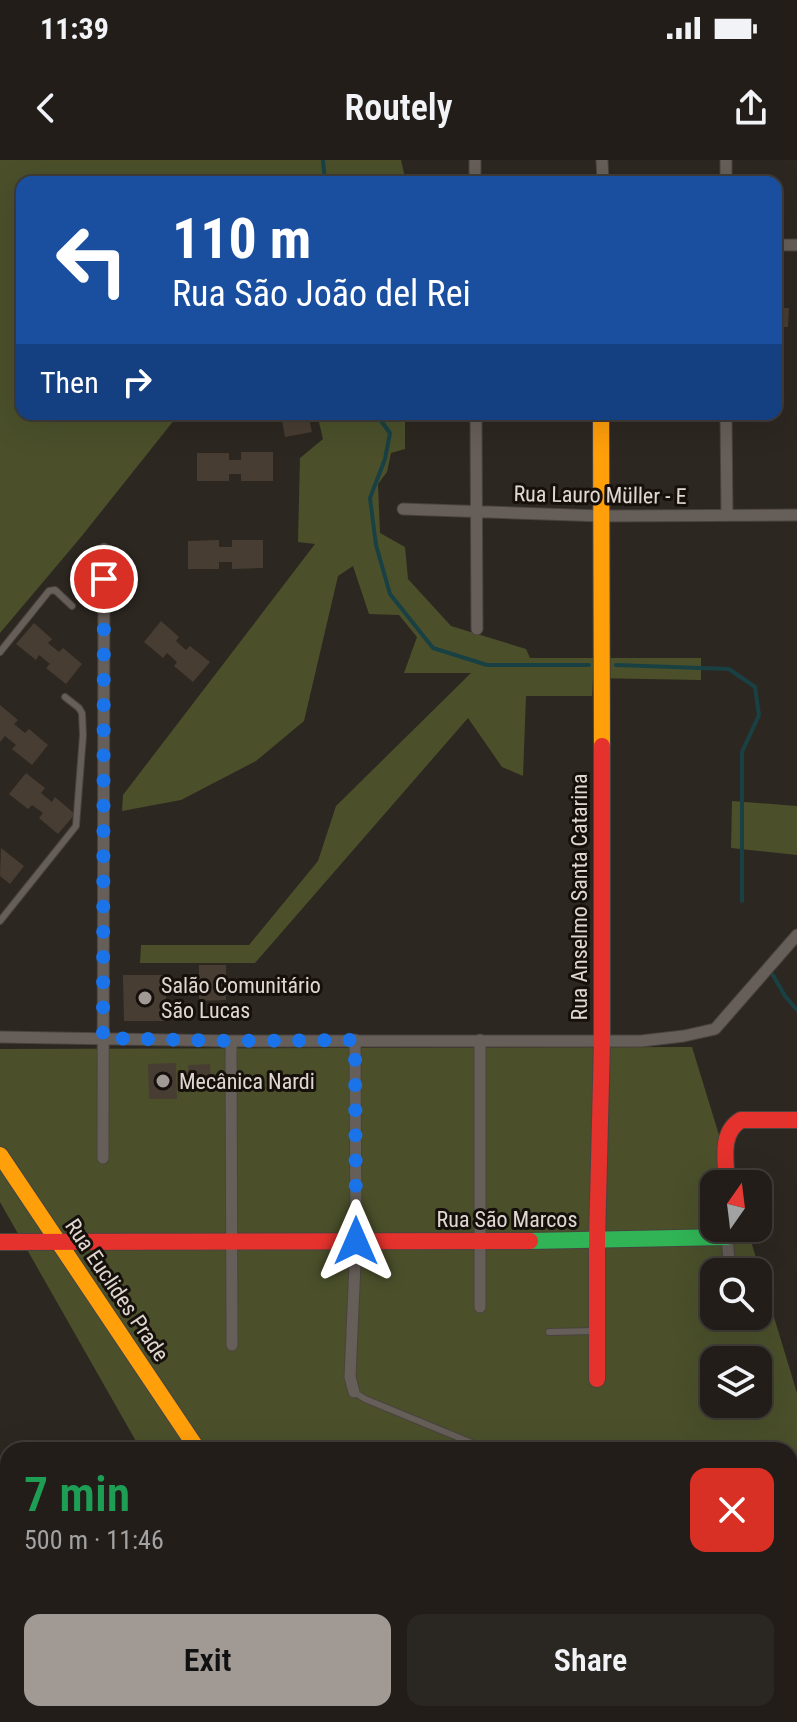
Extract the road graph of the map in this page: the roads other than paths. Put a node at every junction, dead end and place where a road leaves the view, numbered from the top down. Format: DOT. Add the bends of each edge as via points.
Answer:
graph roads {
  1 [pos="476,420"];
  2 [pos="601,420"];
  3 [pos="726,420"];
  4 [pos="403,509"];
  5 [pos="476,513"];
  6 [pos="727,515"];
  7 [pos="797,515"];
  8 [pos="601,516"];
  9 [pos="104,549"];
  10 [pos="72,606"];
  11 [pos="477,629"];
  12 [pos="0,652"];
  13 [pos="65,697"];
  14 [pos="0,921"];
  15 [pos="797,935"];
  16 [pos="0,1037"];
  17 [pos="103,1038"];
  18 [pos="355,1040"];
  19 [pos="480,1040"];
  20 [pos="231,1041"];
  21 [pos="602,1041"];
  22 [pos="797,1120"];
  23 [pos="0,1155"];
  24 [pos="103,1158"];
  25 [pos="727,1170"];
  26 [pos="700,1235"];
  27 [pos="356,1241"];
  28 [pos="480,1241"];
  29 [pos="597,1241"];
  30 [pos="0,1242"];
  31 [pos="58,1242"];
  32 [pos="231,1242"];
  33 [pos="480,1307"];
  34 [pos="597,1331"];
  35 [pos="549,1332"];
  36 [pos="232,1345"];
  37 [pos="597,1379"];
  38 [pos="354,1392"];
  39 [pos="193,1442"];
  40 [pos="470,1442"];
  1 -- 5 [label="street"];
  2 -- 8 [label="street, Rua Anselmo Santa Catarina"];
  3 -- 6 [label="street"];
  4 -- 5 [label="street, Rua Lauro Müller - E"];
  5 -- 8 [label="street, Rua Lauro Müller - E"];
  5 -- 11 [label="street"];
  6 -- 7 [label="street, Rua Lauro Müller - E"];
  6 -- 8 [label="street, Rua Lauro Müller - E"];
  8 -- 21 [label="street, Rua Anselmo Santa Catarina"];
  9 -- 17 [label="street"];
  10 -- 12 [label="lane" via="55,590 49,591"];
  13 -- 14 [label="lane" via="82,713 76,826"];
  15 -- 21 [label="street" via="715,1029 641,1041"];
  16 -- 17 [label="street"];
  17 -- 20 [label="street"];
  17 -- 24 [label="street"];
  18 -- 19 [label="street"];
  18 -- 20 [label="street"];
  18 -- 27 [label="street"];
  19 -- 21 [label="street"];
  19 -- 28 [label="street"];
  20 -- 32 [label="street"];
  21 -- 29 [label="street, Rua Anselmo Santa Catarina"];
  22 -- 25 [label="street" via="735,1122 726,1138"];
  23 -- 31 [label="street, Rua Euclides Prade"];
  26 -- 29 [label="street, Rua São Marcos"];
  27 -- 28 [label="street, Rua São Marcos"];
  27 -- 32 [label="street, Rua São Marcos"];
  27 -- 38 [label="street" via="350,1377"];
  28 -- 29 [label="street, Rua São Marcos"];
  28 -- 33 [label="street"];
  29 -- 34 [label="street, Rua Anselmo Santa Catarina"];
  30 -- 31 [label="street, Rua São Marcos"];
  31 -- 32 [label="street, Rua São Marcos"];
  31 -- 39 [label="street, Rua Euclides Prade"];
  32 -- 36 [label="street"];
  34 -- 35 [label="lane"];
  34 -- 37 [label="street, Rua Anselmo Santa Catarina"];
  38 -- 40 [label="lane"];
}
